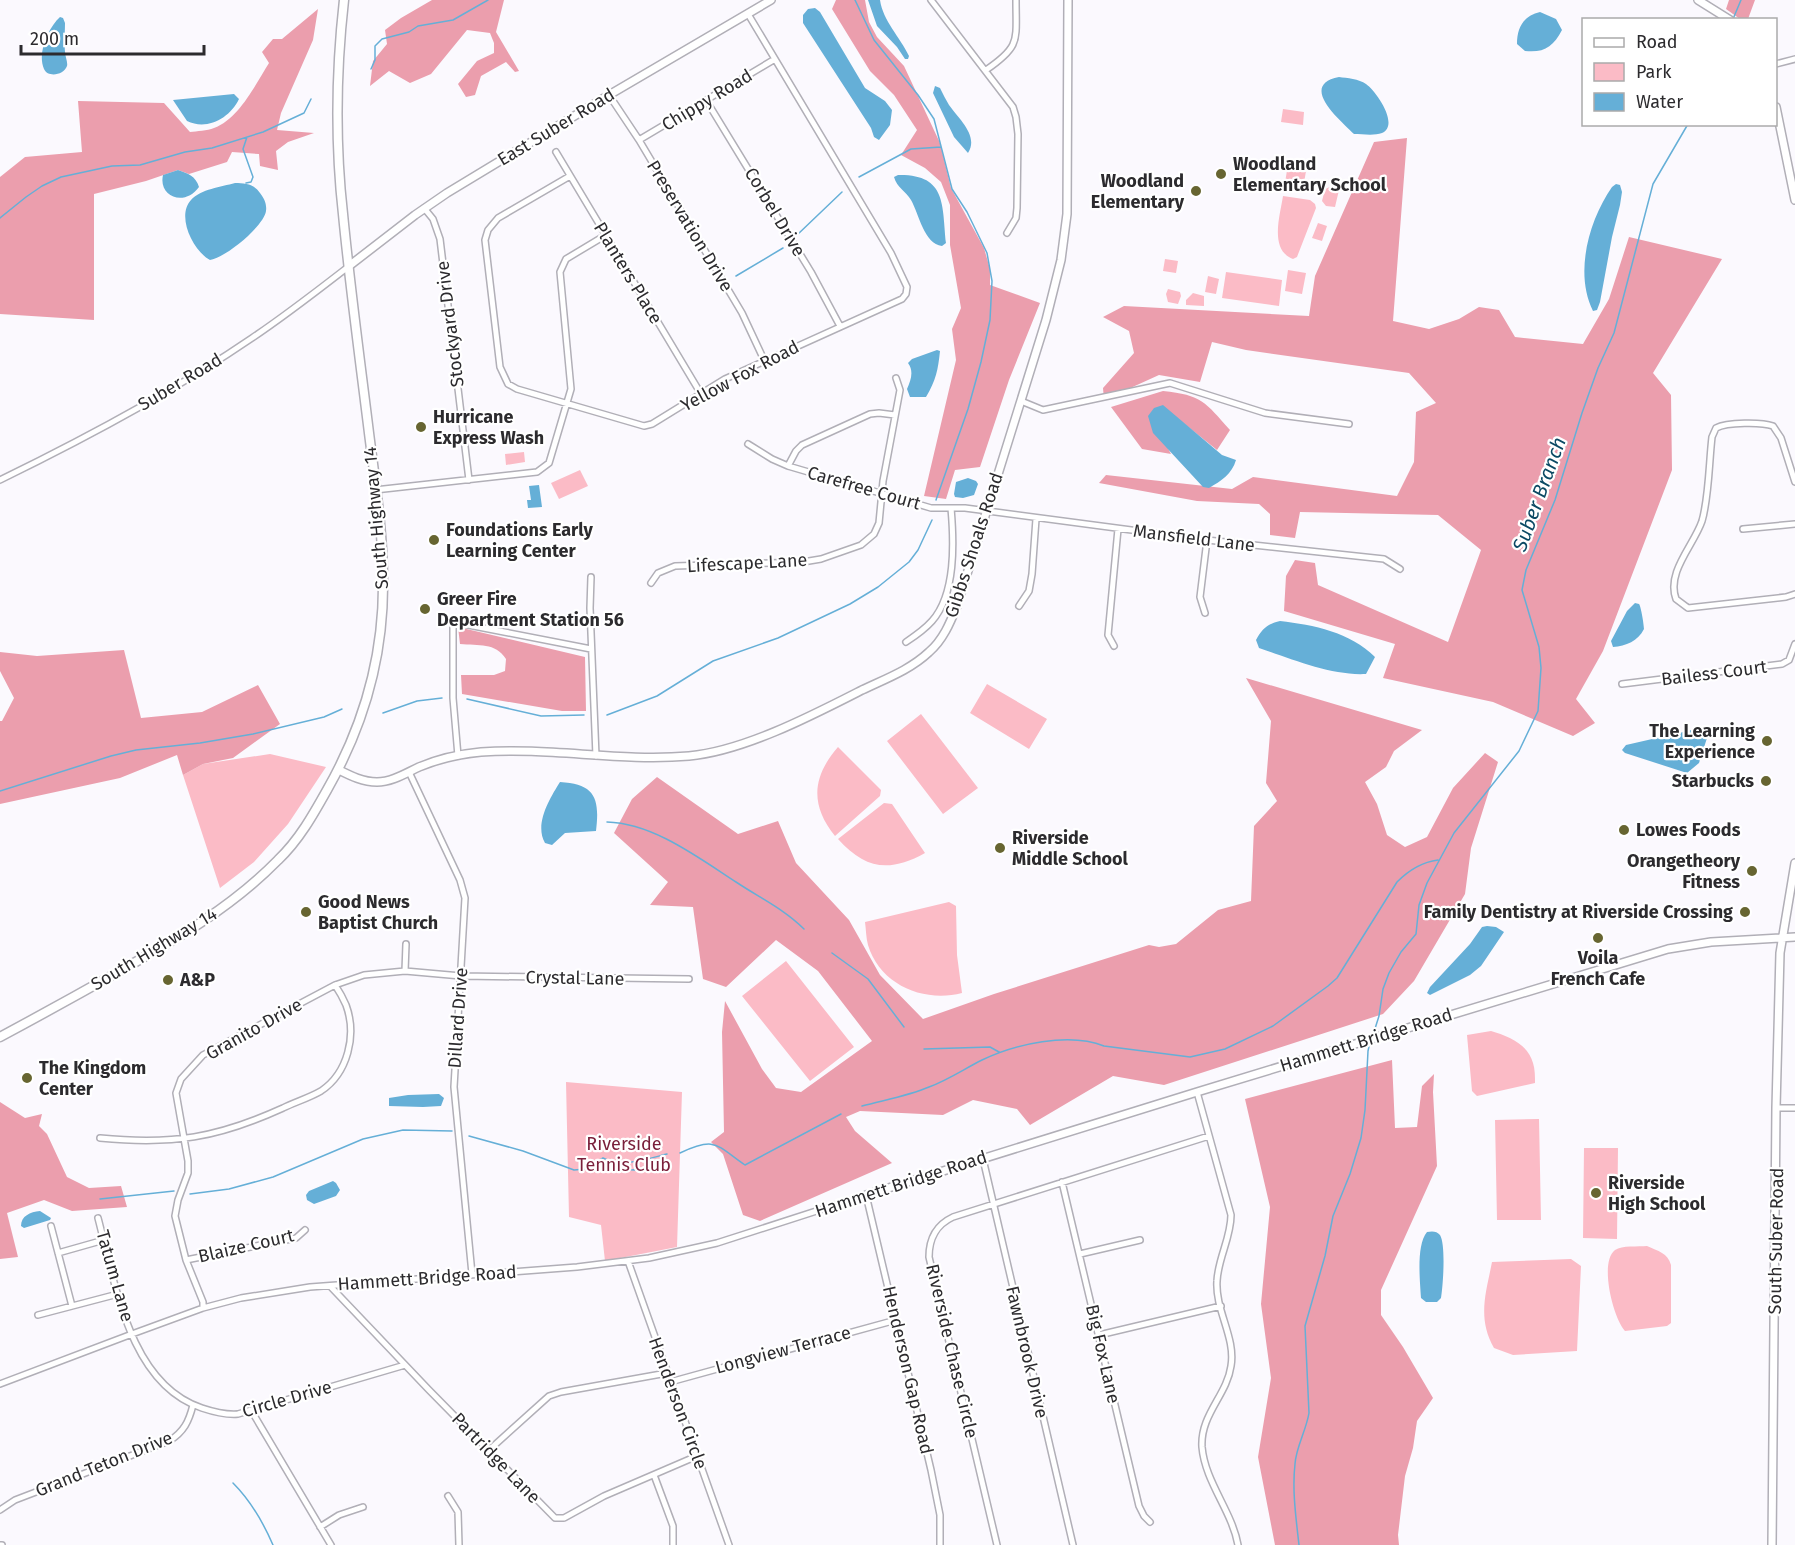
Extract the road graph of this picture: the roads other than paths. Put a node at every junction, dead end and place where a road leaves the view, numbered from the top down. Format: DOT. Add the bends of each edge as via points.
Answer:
graph roads {
  1 [pos="344,0"];
  2 [pos="771,0"];
  3 [pos="931,0"];
  4 [pos="1016,0"];
  5 [pos="1068,0"];
  6 [pos="1698,0"];
  7 [pos="748,14"];
  8 [pos="1727,18"];
  9 [pos="775,59"];
  10 [pos="1795,59"];
  11 [pos="1777,64"];
  12 [pos="986,70"];
  13 [pos="609,95"];
  14 [pos="706,100"];
  15 [pos="1777,112"];
  16 [pos="639,140"];
  17 [pos="556,152"];
  18 [pos="570,176"];
  19 [pos="1795,200"];
  20 [pos="424,208"];
  21 [pos="1007,233"];
  22 [pos="606,235"];
  23 [pos="349,267"];
  24 [pos="840,326"];
  25 [pos="764,360"];
  26 [pos="896,378"];
  27 [pos="701,394"];
  28 [pos="1021,400"];
  29 [pos="566,405"];
  30 [pos="895,415"];
  31 [pos="1349,424"];
  32 [pos="748,444"];
  33 [pos="788,466"];
  34 [pos="1794,478"];
  35 [pos="0,480"];
  36 [pos="469,480"];
  37 [pos="375,490"];
  38 [pos="881,494"];
  39 [pos="951,508"];
  40 [pos="986,511"];
  41 [pos="1036,519"];
  42 [pos="1795,524"];
  43 [pos="1118,529"];
  44 [pos="1743,529"];
  45 [pos="1208,540"];
  46 [pos="1400,569"];
  47 [pos="591,577"];
  48 [pos="651,584"];
  49 [pos="1795,594"];
  50 [pos="1019,606"];
  51 [pos="1205,613"];
  52 [pos="906,642"];
  53 [pos="1795,644"];
  54 [pos="1114,646"];
  55 [pos="591,649"];
  56 [pos="1622,684"];
  57 [pos="458,756"];
  58 [pos="596,756"];
  59 [pos="339,770"];
  60 [pos="409,772"];
  61 [pos="1795,863"];
  62 [pos="1795,937"];
  63 [pos="1782,938"];
  64 [pos="406,944"];
  65 [pos="405,971"];
  66 [pos="461,976"];
  67 [pos="688,979"];
  68 [pos="335,985"];
  69 [pos="0,1037"];
  70 [pos="1197,1092"];
  71 [pos="1776,1108"];
  72 [pos="1795,1108"];
  73 [pos="1209,1136"];
  74 [pos="100,1138"];
  75 [pos="184,1140"];
  76 [pos="982,1159"];
  77 [pos="1062,1182"];
  78 [pos="866,1195"];
  79 [pos="993,1204"];
  80 [pos="98,1218"];
  81 [pos="51,1226"];
  82 [pos="305,1230"];
  83 [pos="1140,1239"];
  84 [pos="104,1240"];
  85 [pos="58,1253"];
  86 [pos="1080,1254"];
  87 [pos="186,1260"];
  88 [pos="628,1261"];
  89 [pos="472,1274"];
  90 [pos="330,1286"];
  91 [pos="118,1294"];
  92 [pos="72,1306"];
  93 [pos="1221,1306"];
  94 [pos="203,1308"];
  95 [pos="38,1315"];
  96 [pos="896,1320"];
  97 [pos="132,1334"];
  98 [pos="1099,1335"];
  99 [pos="405,1365"];
  100 [pos="667,1373"];
  101 [pos="670,1382"];
  102 [pos="0,1384"];
  103 [pos="193,1405"];
  104 [pos="251,1410"];
  105 [pos="488,1451"];
  106 [pos="697,1456"];
  107 [pos="654,1475"];
  108 [pos="448,1496"];
  109 [pos="363,1507"];
  110 [pos="0,1510"];
  111 [pos="1150,1522"];
  112 [pos="320,1527"];
  113 [pos="331,1545"];
  114 [pos="459,1545"];
  115 [pos="673,1545"];
  116 [pos="729,1545"];
  117 [pos="940,1545"];
  118 [pos="997,1545"];
  119 [pos="1073,1545"];
  120 [pos="1238,1545"];
  121 [pos="1772,1545"];
  1 -- 23 [label="main road, South Highway 14" via="338,118"];
  2 -- 7 [label="street, East Suber Road"];
  3 -- 12 [label="street"];
  4 -- 12 [label="street" via="1014,45"];
  5 -- 28 [label="street, Gibbs Shoals Road" via="1064,244"];
  6 -- 8 [label="street"];
  7 -- 9 [label="street, Yellow Fox Road"];
  7 -- 13 [label="street, East Suber Road"];
  9 -- 14 [label="street, Chippy Road"];
  9 -- 24 [label="street, Yellow Fox Road" via="891,253 907,287 902,298"];
  10 -- 11 [label="street"];
  12 -- 21 [label="street" via="1006,95 1016,117 1017,208"];
  13 -- 16 [label="street, Preservation Drive"];
  13 -- 20 [label="street, East Suber Road"];
  14 -- 16 [label="street, Chippy Road"];
  14 -- 24 [label="street, Corbel Drive"];
  15 -- 19 [label="street"];
  16 -- 25 [label="street, Preservation Drive" via="742,314"];
  17 -- 18 [label="street, Planters Place"];
  18 -- 22 [label="street, Planters Place"];
  18 -- 29 [label="street, Yellow Fox Road" via="498,218 485,240 502,375 517,389"];
  20 -- 23 [label="street, East Suber Road"];
  20 -- 36 [label="street, Stockyard Drive" via="440,239"];
  22 -- 27 [label="street, Planters Place"];
  22 -- 29 [label="street" via="566,259 560,272 571,390"];
  23 -- 35 [label="street, Suber Road" via="253,338 178,385"];
  23 -- 37 [label="main road, South Highway 14"];
  24 -- 25 [label="street, Yellow Fox Road"];
  25 -- 27 [label="street, Yellow Fox Road"];
  26 -- 30 [label="street, Lifescape Lane" via="900,390"];
  27 -- 29 [label="street, Yellow Fox Road" via="644,426"];
  28 -- 31 [label="street" via="1044,410 1170,383 1265,413"];
  28 -- 40 [label="street, Gibbs Shoals Road"];
  29 -- 36 [label="street" via="546,466 537,472"];
  30 -- 33 [label="street" via="870,414 802,445"];
  30 -- 38 [label="street, Lifescape Lane"];
  32 -- 33 [label="street, Carefree Court"];
  33 -- 38 [label="street, Carefree Court"];
  34 -- 49 [label="street" via="1773,426 1716,428 1702,520 1682,560 1674,593 1683,606 1693,608"];
  36 -- 37 [label="street"];
  37 -- 59 [label="main road, South Highway 14" via="384,576 382,623 365,707"];
  38 -- 39 [label="street, Carefree Court" via="932,508"];
  38 -- 48 [label="street, Lifescape Lane" via="879,523 874,534 861,545 803,562 675,566 658,573"];
  39 -- 40 [label="street, Carefree Court"];
  39 -- 52 [label="street" via="954,557 939,612"];
  40 -- 41 [label="street, Mansfield Lane"];
  40 -- 58 [label="street, Gibbs Shoals Road" via="951,622 934,647 915,664 835,704 730,748 676,757"];
  41 -- 43 [label="street, Mansfield Lane"];
  41 -- 50 [label="street" via="1029,591"];
  42 -- 44 [label="street"];
  43 -- 45 [label="street, Mansfield Lane"];
  43 -- 54 [label="street" via="1108,635"];
  45 -- 46 [label="street, Mansfield Lane" via="1384,560"];
  45 -- 51 [label="street" via="1200,597"];
  47 -- 55 [label="street"];
  53 -- 56 [label="street, Bailess Court" via="1789,660 1782,664"];
  55 -- 57 [label="street" via="453,622"];
  55 -- 58 [label="street"];
  57 -- 58 [label="street, Gibbs Shoals Road" via="503,751"];
  57 -- 60 [label="street, Gibbs Shoals Road"];
  59 -- 60 [label="street, Gibbs Shoals Road" via="357,779 377,782"];
  59 -- 69 [label="main road, South Highway 14" via="305,828 244,891 171,943"];
  60 -- 66 [label="street, Dillard Drive" via="464,890"];
  61 -- 63 [label="street"];
  62 -- 63 [label="street, Hammett Bridge Road"];
  63 -- 70 [label="street, Hammett Bridge Road" via="1668,949"];
  63 -- 71 [label="street, South Suber Road"];
  64 -- 65 [label="street"];
  65 -- 66 [label="street, Granito Drive"];
  65 -- 68 [label="street, Granito Drive" via="364,975"];
  66 -- 67 [label="street, Crystal Lane"];
  66 -- 89 [label="street, Dillard Drive" via="454,1087"];
  68 -- 75 [label="street, Granito Drive" via="203,1055 191,1066 176,1093"];
  68 -- 75 [label="street" via="346,1004 351,1026 350,1046 333,1080 320,1091 255,1121"];
  70 -- 73 [label="street"];
  70 -- 76 [label="street, Hammett Bridge Road"];
  71 -- 72 [label="street"];
  71 -- 121 [label="street, South Suber Road"];
  73 -- 77 [label="street, Riverside Chase Circle"];
  73 -- 93 [label="street" via="1231,1215 1217,1279"];
  74 -- 75 [label="street"];
  75 -- 87 [label="street, Granito Drive" via="188,1173 175,1216"];
  76 -- 78 [label="street, Hammett Bridge Road"];
  76 -- 79 [label="street, Fawnbrook Drive"];
  77 -- 79 [label="street, Riverside Chase Circle"];
  77 -- 86 [label="street, Big Fox Lane"];
  78 -- 88 [label="street, Hammett Bridge Road" via="717,1243"];
  78 -- 96 [label="street, Henderson Gap Road"];
  79 -- 118 [label="street, Riverside Chase Circle" via="947,1220 933,1234 929,1250"];
  79 -- 119 [label="street, Fawnbrook Drive"];
  80 -- 84 [label="street, Tatum Lane"];
  81 -- 85 [label="street"];
  82 -- 87 [label="street, Blaize Court" via="296,1238"];
  83 -- 86 [label="street"];
  84 -- 85 [label="street"];
  84 -- 91 [label="street, Tatum Lane"];
  85 -- 92 [label="street"];
  86 -- 98 [label="street, Big Fox Lane"];
  87 -- 94 [label="street, Granito Drive"];
  88 -- 89 [label="street, Hammett Bridge Road"];
  88 -- 100 [label="street, Henderson Circle"];
  89 -- 90 [label="street, Hammett Bridge Road"];
  90 -- 94 [label="street, Hammett Bridge Road" via="262,1293"];
  90 -- 99 [label="street, Partridge Lane"];
  91 -- 92 [label="street"];
  91 -- 97 [label="street, Tatum Lane"];
  92 -- 95 [label="street"];
  93 -- 98 [label="street"];
  93 -- 120 [label="street" via="1232,1365 1206,1420 1202,1448"];
  94 -- 97 [label="street, Hammett Bridge Road"];
  96 -- 101 [label="street, Longview Terrace"];
  96 -- 117 [label="street, Henderson Gap Road" via="939,1505"];
  97 -- 102 [label="street, Hammett Bridge Road"];
  97 -- 103 [label="street, Circle Drive" via="159,1381"];
  98 -- 111 [label="street, Big Fox Lane" via="1139,1506"];
  99 -- 104 [label="street, Circle Drive"];
  99 -- 105 [label="street, Partridge Lane"];
  100 -- 101 [label="street, Henderson Circle"];
  100 -- 105 [label="street" via="549,1396"];
  101 -- 106 [label="street, Henderson Circle"];
  103 -- 104 [label="street, Circle Drive" via="225,1414"];
  103 -- 110 [label="street, Grand Teton Drive" via="187,1424 169,1440 15,1500"];
  104 -- 112 [label="street"];
  105 -- 107 [label="street, Partridge Lane" via="559,1519"];
  106 -- 107 [label="street, Partridge Lane"];
  106 -- 116 [label="street, Henderson Circle"];
  107 -- 115 [label="street" via="673,1526"];
  108 -- 114 [label="street" via="458,1512"];
  109 -- 112 [label="street"];
  112 -- 113 [label="street"];
}
